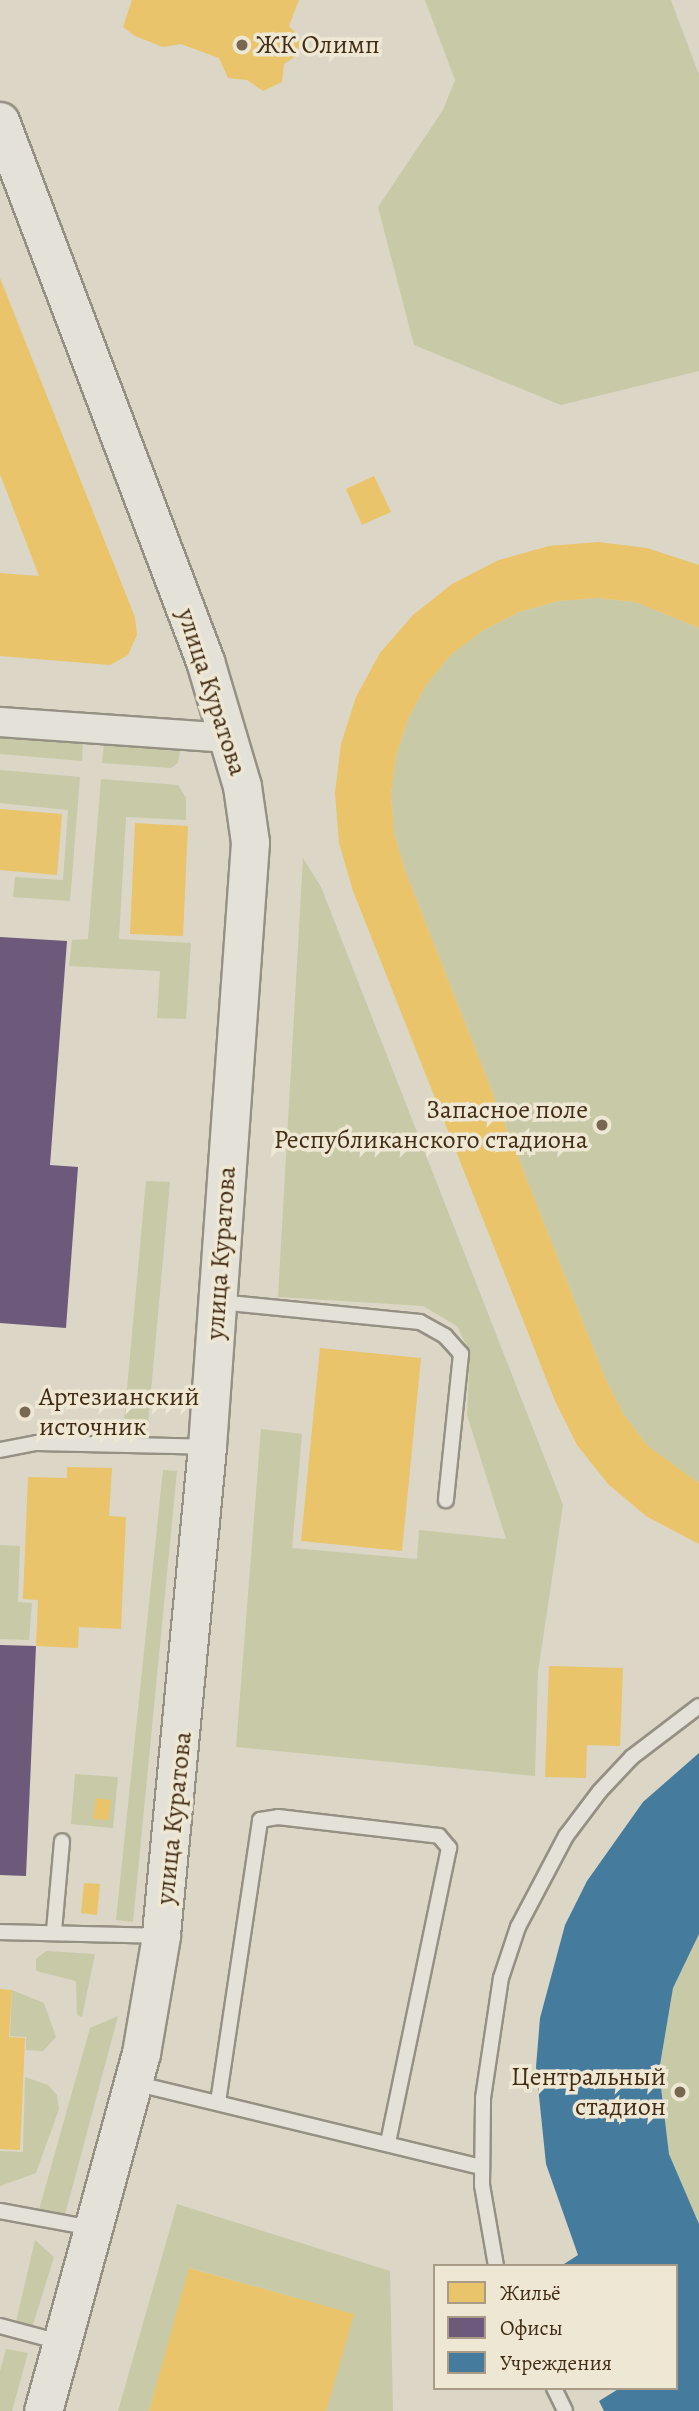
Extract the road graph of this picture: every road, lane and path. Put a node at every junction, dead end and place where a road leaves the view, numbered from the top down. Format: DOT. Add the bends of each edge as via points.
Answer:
graph roads {
  1 [pos="0,121"];
  2 [pos="0,722"];
  3 [pos="229,738"];
  4 [pos="217,1302"];
  5 [pos="207,1447"];
  6 [pos="0,1450"];
  7 [pos="446,1500"];
  8 [pos="699,1706"];
  9 [pos="62,1841"];
  10 [pos="0,1931"];
  11 [pos="54,1931"];
  12 [pos="161,1936"];
  13 [pos="133,2083"];
  14 [pos="218,2102"];
  15 [pos="388,2143"];
  16 [pos="482,2167"];
  17 [pos="0,2211"];
  18 [pos="93,2228"];
  19 [pos="496,2264"];
  20 [pos="0,2326"];
  21 [pos="62,2342"];
  22 [pos="555,2390"];
  23 [pos="43,2411"];
  24 [pos="565,2411"];
  1 -- 3 [label="street, улица Куратова" via="205,661"];
  2 -- 3 [label="street"];
  3 -- 4 [label="street, улица Куратова" via="243,786 250,842"];
  4 -- 5 [label="street, улица Куратова"];
  4 -- 7 [label="lane" via="420,1322 445,1336 461,1354"];
  5 -- 6 [label="lane" via="37,1443"];
  5 -- 12 [label="street, улица Куратова"];
  8 -- 16 [label="lane" via="632,1757 600,1791 539,1881 501,1978 483,2098"];
  9 -- 11 [label="lane"];
  10 -- 11 [label="lane"];
  11 -- 12 [label="lane"];
  12 -- 13 [label="street, улица Куратова"];
  13 -- 14 [label="lane"];
  13 -- 18 [label="street, улица Куратова"];
  14 -- 15 [label="lane"];
  14 -- 15 [label="lane" via="260,1820 319,1821 439,1836 449,1848"];
  15 -- 16 [label="lane"];
  16 -- 19 [label="lane"];
  17 -- 18 [label="lane"];
  18 -- 21 [label="street, улица Куратова"];
  20 -- 21 [label="lane"];
  21 -- 23 [label="street, улица Куратова"];
  22 -- 24 [label="lane"];
}
